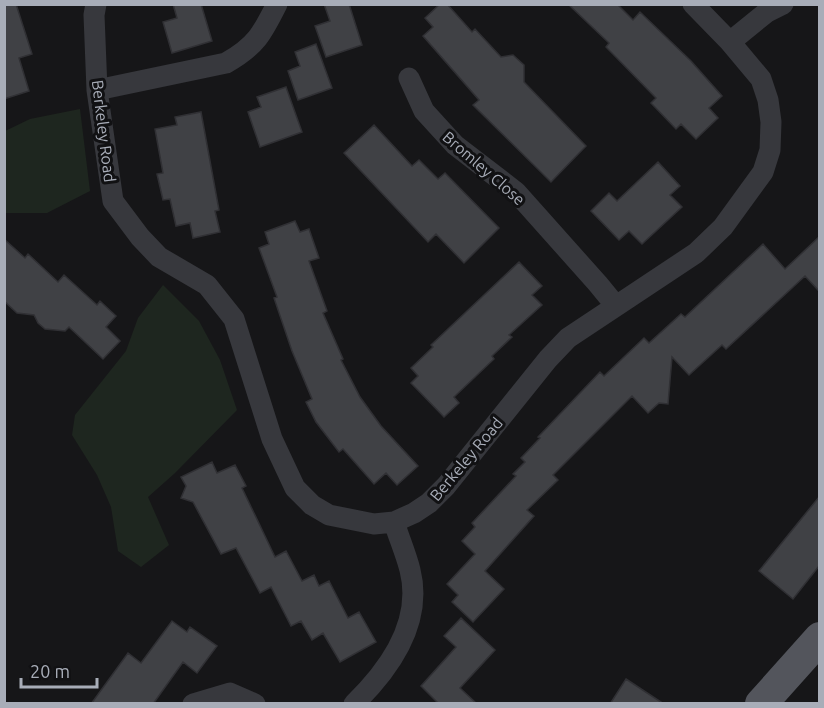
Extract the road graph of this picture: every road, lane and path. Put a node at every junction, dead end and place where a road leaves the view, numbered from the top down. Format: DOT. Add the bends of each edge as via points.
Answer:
graph roads {
  1 [pos="96,4"];
  2 [pos="277,4"];
  3 [pos="693,4"];
  4 [pos="783,4"];
  5 [pos="730,42"];
  6 [pos="409,78"];
  7 [pos="97,90"];
  8 [pos="616,306"];
  9 [pos="394,522"];
  10 [pos="819,638"];
  11 [pos="193,704"];
  12 [pos="255,704"];
  13 [pos="354,704"];
  14 [pos="761,704"];
  1 -- 7 [label="street, Berkeley Road"];
  2 -- 7 [label="street" via="260,37 226,63"];
  3 -- 5 [label="street, Berkeley Road"];
  4 -- 5 [label="street"];
  5 -- 8 [label="street, Berkeley Road" via="761,79 768,100 770,150 763,172 723,227 696,253"];
  6 -- 8 [label="street, Bromley Close" via="424,111 455,145 516,192"];
  7 -- 9 [label="street, Berkeley Road" via="113,201 159,257 207,285 234,319 272,439 295,488 329,515 374,524"];
  8 -- 9 [label="street, Berkeley Road" via="568,338 548,359 429,503"];
  9 -- 13 [label="street" via="410,571 412,606 403,639 386,669"];
  10 -- 14 [label="main road"];
  11 -- 12 [label="street" via="230,693"];
}
